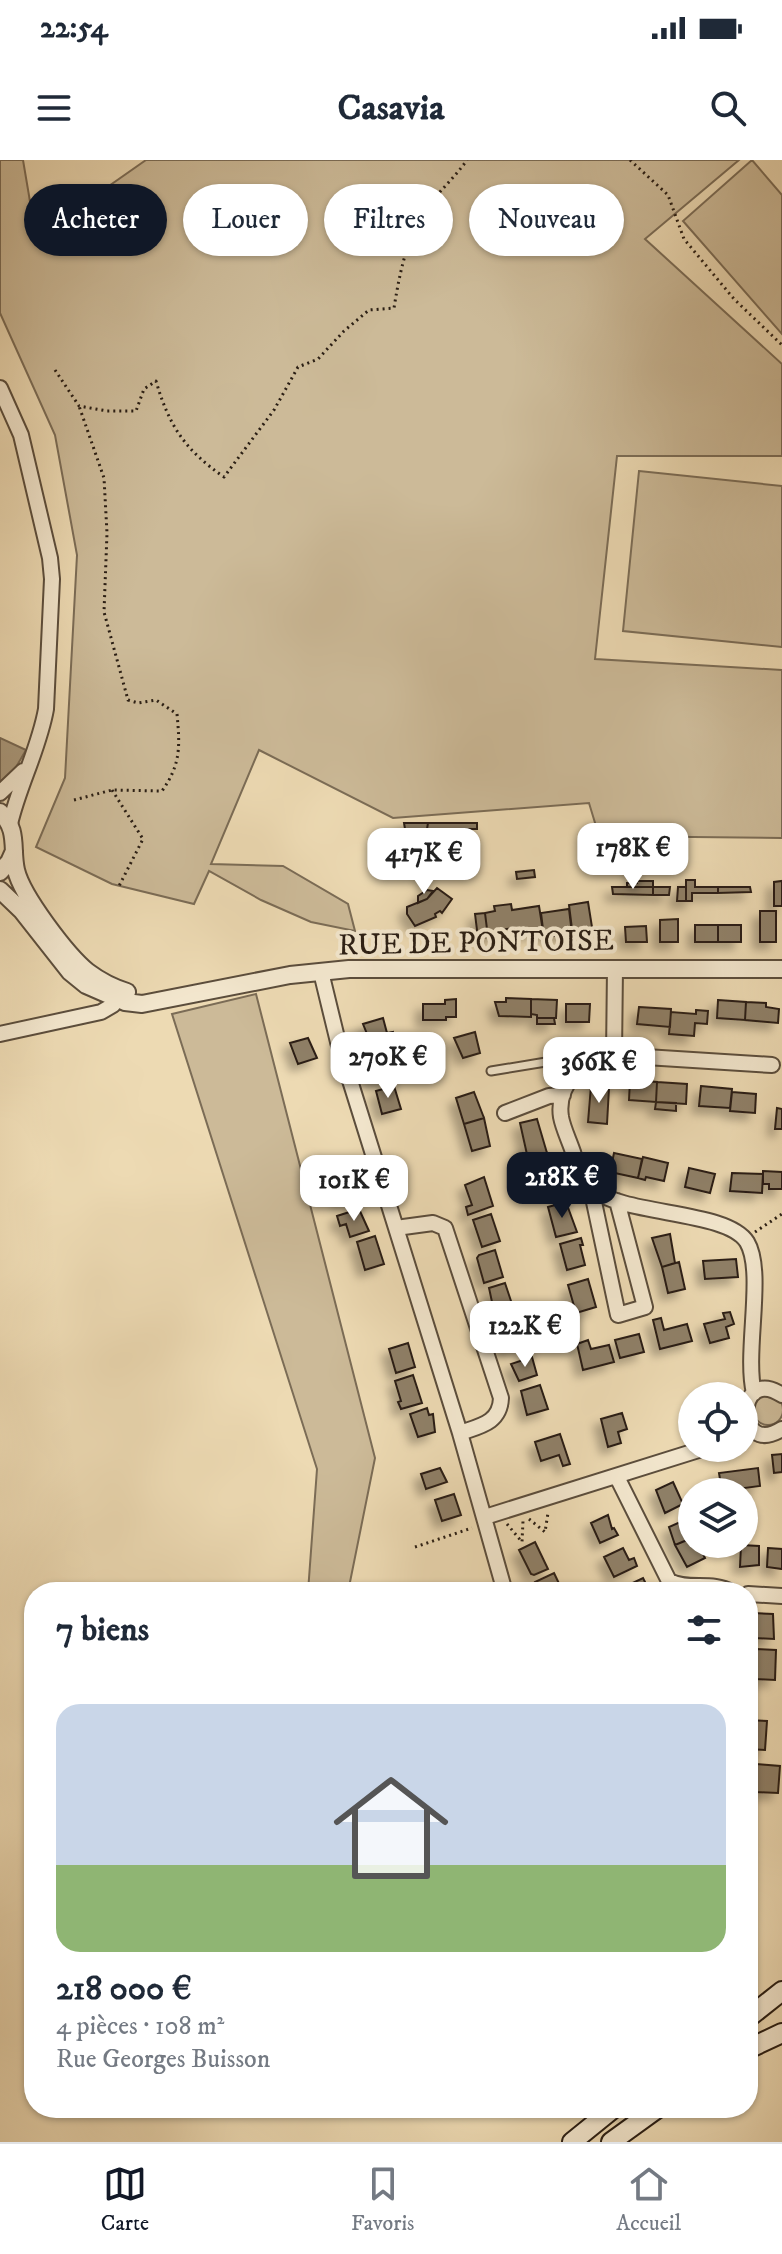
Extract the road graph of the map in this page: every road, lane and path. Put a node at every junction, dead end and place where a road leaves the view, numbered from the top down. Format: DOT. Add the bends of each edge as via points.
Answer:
graph roads {
  1 [pos="467,160"];
  2 [pos="630,160"];
  3 [pos="782,345"];
  4 [pos="55,370"];
  5 [pos="0,388"];
  6 [pos="79,406"];
  7 [pos="29,764"];
  8 [pos="112,790"];
  9 [pos="0,793"];
  10 [pos="74,800"];
  11 [pos="5,818"];
  12 [pos="14,851"];
  13 [pos="0,872"];
  14 [pos="118,888"];
  15 [pos="0,890"];
  16 [pos="615,968"];
  17 [pos="782,969"];
  18 [pos="321,972"];
  19 [pos="119,995"];
  20 [pos="0,1034"];
  21 [pos="614,1055"];
  22 [pos="586,1063"];
  23 [pos="772,1065"];
  24 [pos="491,1071"];
  25 [pos="563,1095"];
  26 [pos="505,1113"];
  27 [pos="591,1188"];
  28 [pos="617,1201"];
  29 [pos="782,1214"];
  30 [pos="396,1228"];
  31 [pos="745,1239"];
  32 [pos="752,1382"];
  33 [pos="758,1392"];
  34 [pos="782,1395"];
  35 [pos="782,1429"];
  36 [pos="460,1433"];
  37 [pos="758,1433"];
  38 [pos="678,1457"];
  39 [pos="617,1477"];
  40 [pos="550,1497"];
  41 [pos="501,1512"];
  42 [pos="486,1520"];
  43 [pos="415,1547"];
  44 [pos="500,1582"];
  45 [pos="672,1582"];
  46 [pos="758,1595"];
  47 [pos="782,1596"];
  48 [pos="782,1991"];
  49 [pos="758,2010"];
  50 [pos="782,2033"];
  51 [pos="758,2044"];
  52 [pos="602,2118"];
  53 [pos="644,2118"];
  54 [pos="572,2142"];
  55 [pos="611,2142"];
  1 -- 6 [label="path" via="430,204 403,253 394,308 369,310 318,359 298,367 274,410 224,477 201,461 180,435 156,381 144,389 136,411"];
  2 -- 3 [label="path" via="668,195 684,239 734,299"];
  4 -- 6 [label="path"];
  5 -- 7 [label="street" via="26,453 52,579 46,709"];
  6 -- 8 [label="path" via="104,478 104,612 128,700 156,700 177,714 180,740 176,772 162,791"];
  7 -- 9 [label="street"];
  7 -- 11 [label="street"];
  8 -- 10 [label="path"];
  8 -- 14 [label="path" via="143,839"];
  11 -- 12 [label="street"];
  12 -- 13 [label="street"];
  12 -- 19 [label="street" via="22,886 72,956"];
  15 -- 19 [label="street" via="70,972 86,985"];
  16 -- 17 [label="street, RUE DE PONTOISE"];
  16 -- 18 [label="street, RUE DE PONTOISE"];
  16 -- 21 [label="street"];
  18 -- 19 [label="street, RUE DE PONTOISE" via="142,1004"];
  18 -- 30 [label="street"];
  19 -- 20 [label="street" via="101,1012"];
  21 -- 22 [label="street"];
  21 -- 23 [label="street"];
  22 -- 24 [label="lane" via="558,1060"];
  22 -- 25 [label="street"];
  25 -- 26 [label="street"];
  25 -- 27 [label="street" via="561,1118"];
  27 -- 28 [label="street"];
  27 -- 28 [label="street" via="618,1315 645,1307"];
  28 -- 31 [label="street" via="725,1226"];
  29 -- 31 [label="path"];
  30 -- 36 [label="street"];
  30 -- 36 [label="street" via="433,1223 445,1228 501,1398 495,1418"];
  31 -- 32 [label="street" via="754,1271"];
  33 -- 34 [label="street" via="770,1389"];
  35 -- 37 [label="street"];
  36 -- 42 [label="street"];
  38 -- 39 [label="street"];
  39 -- 40 [label="street"];
  39 -- 45 [label="street"];
  40 -- 41 [label="street"];
  40 -- 41 [label="path" via="545,1532 523,1514 522,1542"];
  41 -- 42 [label="street"];
  42 -- 43 [label="path"];
  42 -- 44 [label="street"];
  46 -- 47 [label="street"];
  48 -- 49 [label="main road"];
  50 -- 51 [label="main road"];
  52 -- 54 [label="main road"];
  53 -- 55 [label="main road"];
}
